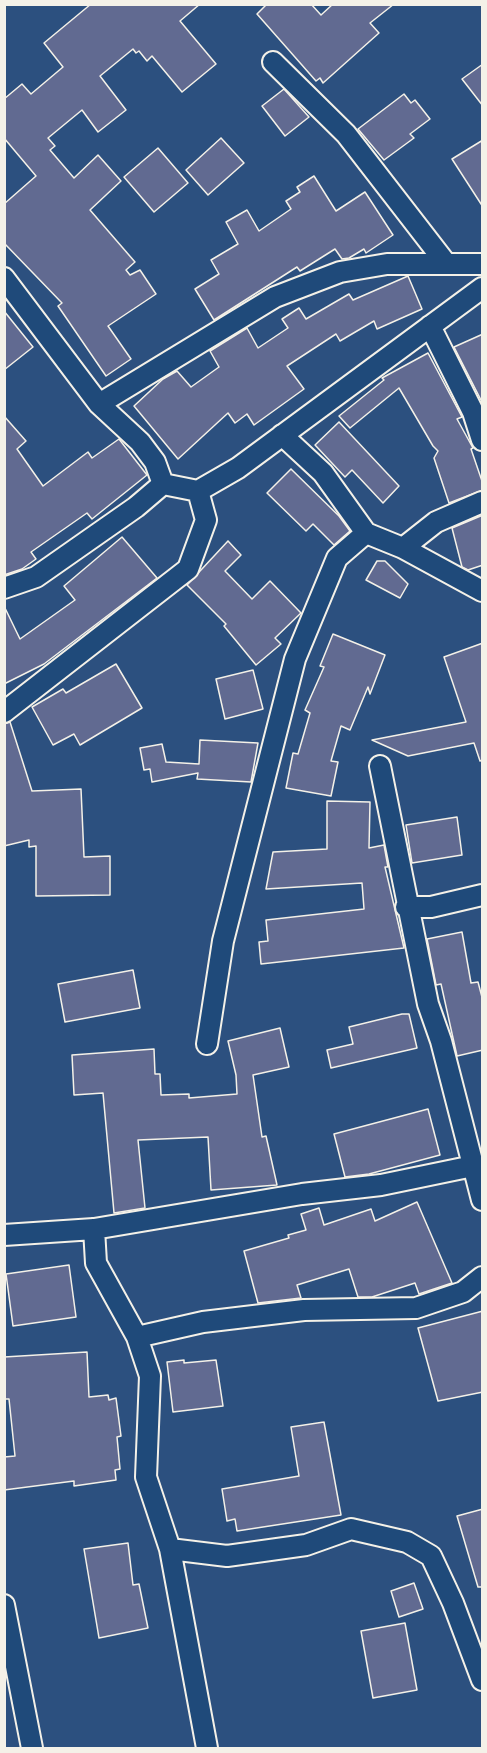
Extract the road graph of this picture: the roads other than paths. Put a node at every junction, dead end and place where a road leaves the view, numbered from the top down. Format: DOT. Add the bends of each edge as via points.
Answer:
graph roads {
  1 [pos="273,62"];
  2 [pos="445,262"];
  3 [pos="483,264"];
  4 [pos="4,278"];
  5 [pos="483,288"];
  6 [pos="430,326"];
  7 [pos="99,404"];
  8 [pos="282,435"];
  9 [pos="483,440"];
  10 [pos="163,484"];
  11 [pos="198,491"];
  12 [pos="483,502"];
  13 [pos="366,533"];
  14 [pos="403,549"];
  15 [pos="4,588"];
  16 [pos="483,591"];
  17 [pos="4,712"];
  18 [pos="380,766"];
  19 [pos="483,895"];
  20 [pos="406,907"];
  21 [pos="207,1044"];
  22 [pos="473,1166"];
  23 [pos="483,1200"];
  24 [pos="94,1229"];
  25 [pos="4,1235"];
  26 [pos="483,1277"];
  27 [pos="137,1337"];
  28 [pos="170,1549"];
  29 [pos="4,1605"];
  30 [pos="483,1680"];
  31 [pos="32,1749"];
  32 [pos="207,1749"];
  1 -- 2 [label="street" via="346,134"];
  2 -- 3 [label="street"];
  2 -- 7 [label="street" via="387,264 340,272 276,297"];
  4 -- 7 [label="street"];
  5 -- 6 [label="street"];
  6 -- 8 [label="street"];
  6 -- 9 [label="street"];
  7 -- 10 [label="street" via="150,455"];
  8 -- 11 [label="street" via="238,468"];
  8 -- 13 [label="street" via="323,473"];
  10 -- 11 [label="street"];
  10 -- 15 [label="street" via="36,577"];
  11 -- 17 [label="street" via="206,520 188,569"];
  12 -- 14 [label="street" via="435,522"];
  13 -- 14 [label="street"];
  13 -- 21 [label="street" via="338,558 295,659 223,941"];
  14 -- 16 [label="street"];
  18 -- 20 [label="street"];
  19 -- 20 [label="street" via="431,907"];
  20 -- 22 [label="street"];
  22 -- 23 [label="street"];
  22 -- 24 [label="street" via="381,1185"];
  24 -- 25 [label="street"];
  24 -- 27 [label="street" via="96,1263"];
  26 -- 27 [label="street" via="463,1292 416,1308 304,1310 203,1322"];
  27 -- 28 [label="street" via="150,1376 146,1477"];
  28 -- 30 [label="street" via="227,1556 306,1545 351,1529 406,1542 431,1556"];
  28 -- 32 [label="street"];
  29 -- 31 [label="street"];
}
